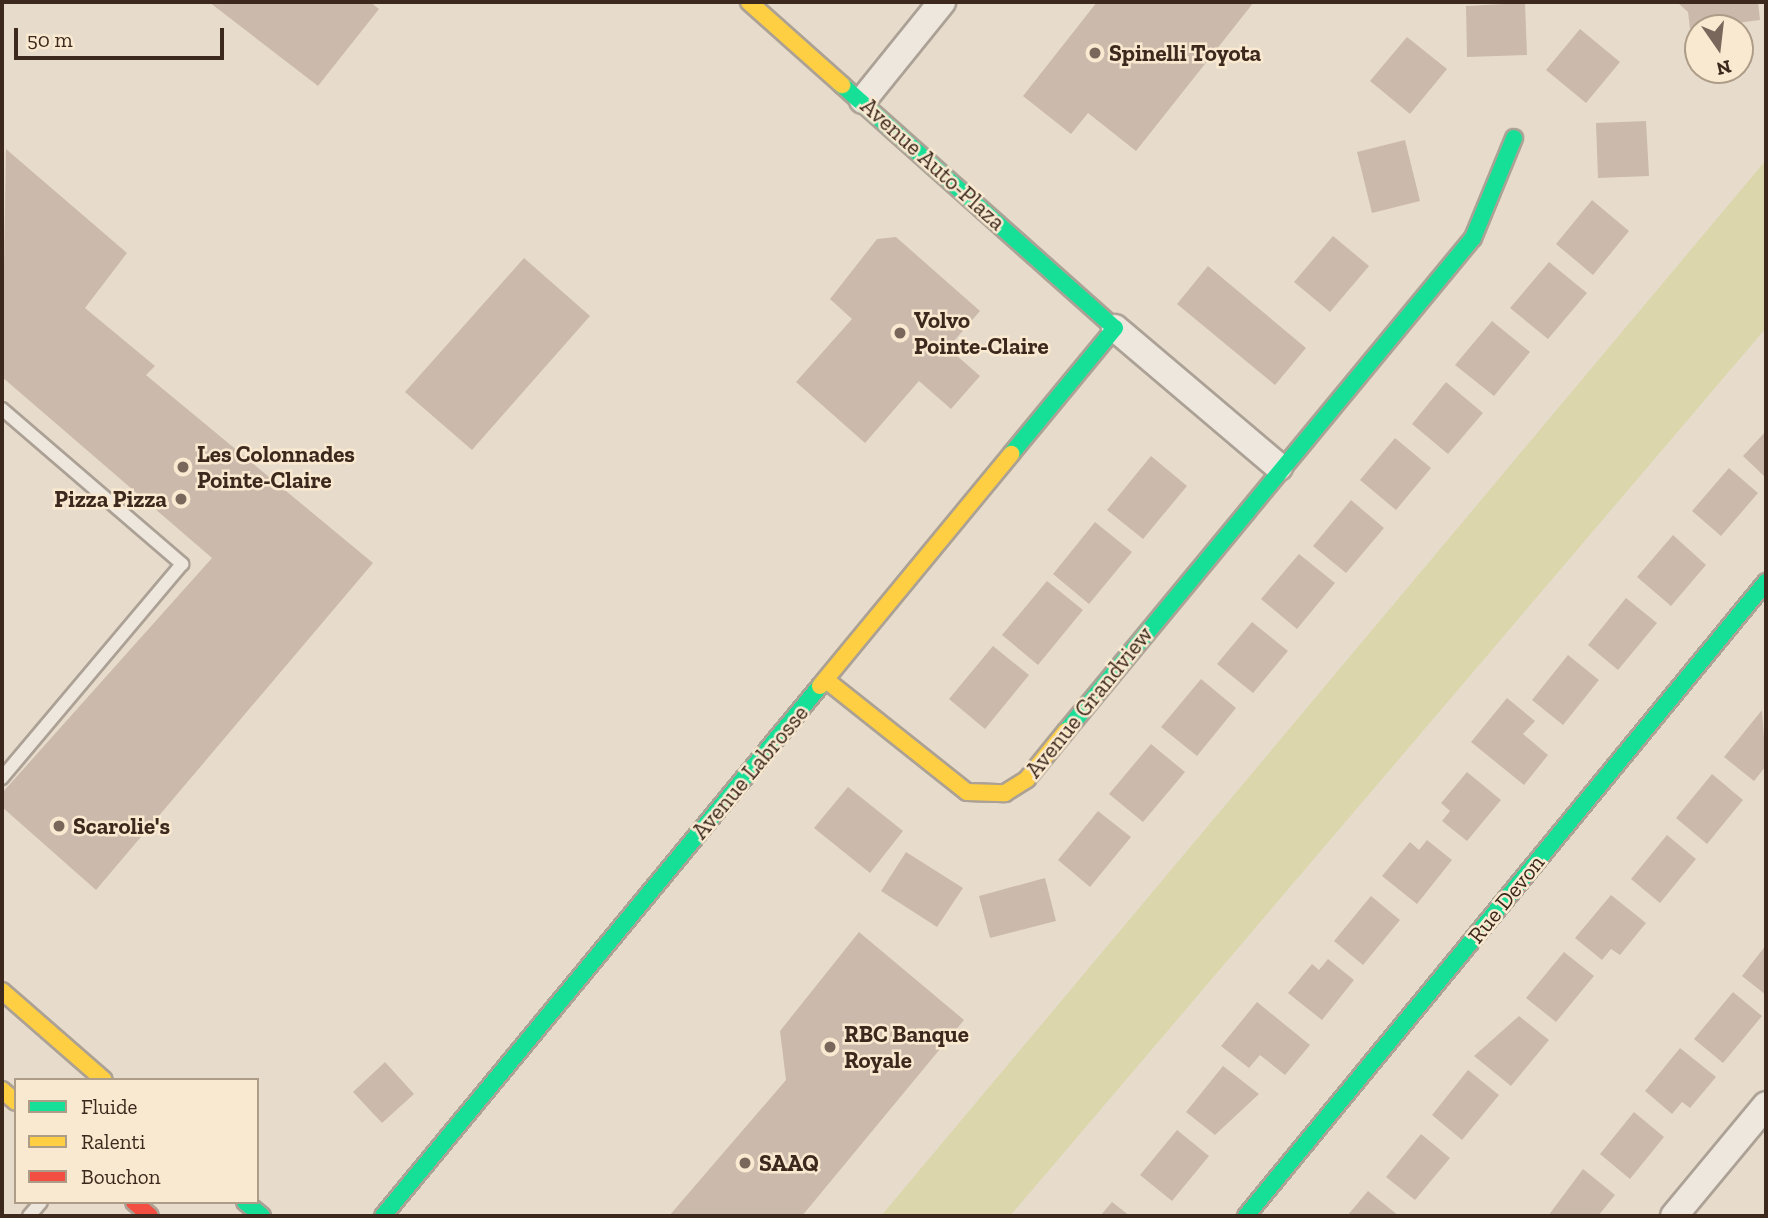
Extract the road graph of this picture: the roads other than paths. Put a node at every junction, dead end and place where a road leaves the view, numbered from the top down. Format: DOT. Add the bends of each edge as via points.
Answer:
graph roads {
  1 [pos="749,2"];
  2 [pos="942,2"];
  3 [pos="863,100"];
  4 [pos="1514,138"];
  5 [pos="1115,328"];
  6 [pos="2,409"];
  7 [pos="1279,467"];
  8 [pos="1766,582"];
  9 [pos="826,680"];
  10 [pos="2,778"];
  11 [pos="2,991"];
  12 [pos="102,1078"];
  13 [pos="1766,1105"];
  14 [pos="136,1204"];
  15 [pos="247,1204"];
  16 [pos="150,1216"];
  17 [pos="262,1216"];
  18 [pos="383,1216"];
  19 [pos="1246,1216"];
  20 [pos="1674,1216"];
  1 -- 3 [label="street, Avenue Auto-Plaza"];
  2 -- 3 [label="street"];
  3 -- 5 [label="street, Avenue Auto-Plaza"];
  4 -- 7 [label="street, Avenue Grandview" via="1473,238"];
  5 -- 7 [label="street"];
  5 -- 9 [label="street, Avenue Labrosse"];
  6 -- 10 [label="lane" via="182,564"];
  7 -- 9 [label="street, Avenue Grandview" via="1016,788 979,796 956,787"];
  8 -- 19 [label="street, Rue Devon"];
  9 -- 18 [label="street, Avenue Labrosse"];
  11 -- 12 [label="street"];
  13 -- 20 [label="street"];
  14 -- 16 [label="street"];
  15 -- 17 [label="street"];
}
